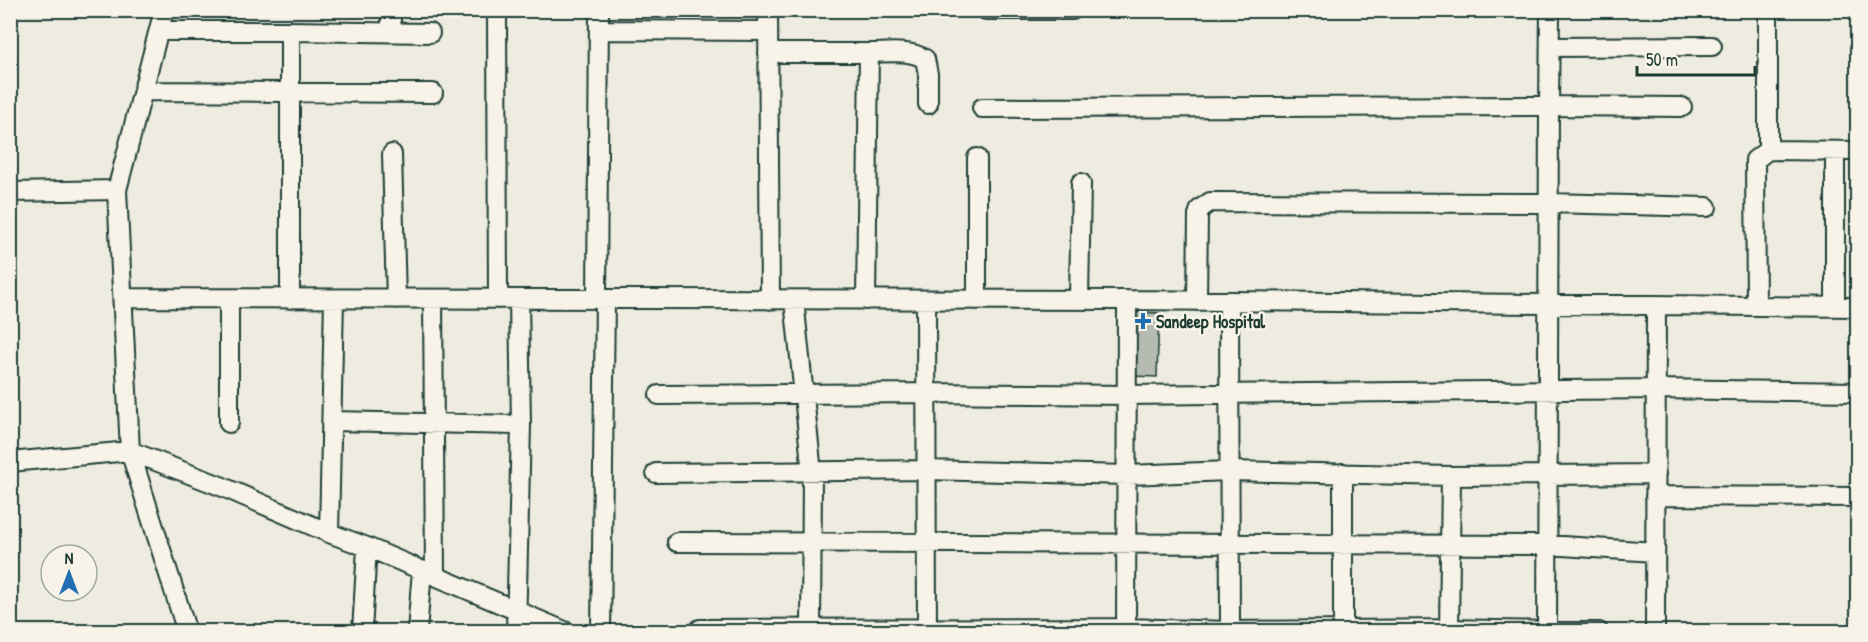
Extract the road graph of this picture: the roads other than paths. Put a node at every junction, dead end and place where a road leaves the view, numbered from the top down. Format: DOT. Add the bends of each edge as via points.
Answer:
graph roads {
  1 [pos="164,10"];
  2 [pos="391,10"];
  3 [pos="497,10"];
  4 [pos="599,10"];
  5 [pos="768,10"];
  6 [pos="986,10"];
  7 [pos="1072,10"];
  8 [pos="1551,10"];
  9 [pos="1768,10"];
  10 [pos="599,30"];
  11 [pos="159,31"];
  12 [pos="290,31"];
  13 [pos="768,31"];
  14 [pos="391,32"];
  15 [pos="430,33"];
  16 [pos="1712,46"];
  17 [pos="1550,47"];
  18 [pos="768,53"];
  19 [pos="869,53"];
  20 [pos="144,90"];
  21 [pos="289,93"];
  22 [pos="433,93"];
  23 [pos="927,104"];
  24 [pos="1549,105"];
  25 [pos="1682,107"];
  26 [pos="982,108"];
  27 [pos="1768,150"];
  28 [pos="1857,151"];
  29 [pos="1835,152"];
  30 [pos="392,154"];
  31 [pos="977,158"];
  32 [pos="1081,183"];
  33 [pos="117,190"];
  34 [pos="10,192"];
  35 [pos="1549,202"];
  36 [pos="1707,207"];
  37 [pos="123,298"];
  38 [pos="229,299"];
  39 [pos="290,299"];
  40 [pos="334,299"];
  41 [pos="396,299"];
  42 [pos="433,299"];
  43 [pos="498,299"];
  44 [pos="519,299"];
  45 [pos="601,299"];
  46 [pos="770,300"];
  47 [pos="794,300"];
  48 [pos="866,300"];
  49 [pos="926,300"];
  50 [pos="977,300"];
  51 [pos="1079,300"];
  52 [pos="1127,300"];
  53 [pos="1197,301"];
  54 [pos="1229,301"];
  55 [pos="1548,304"];
  56 [pos="1656,306"];
  57 [pos="1756,306"];
  58 [pos="1834,307"];
  59 [pos="1857,307"];
  60 [pos="1656,389"];
  61 [pos="1548,390"];
  62 [pos="1857,392"];
  63 [pos="926,393"];
  64 [pos="1229,394"];
  65 [pos="659,395"];
  66 [pos="804,395"];
  67 [pos="1127,395"];
  68 [pos="332,421"];
  69 [pos="229,423"];
  70 [pos="435,423"];
  71 [pos="521,425"];
  72 [pos="130,451"];
  73 [pos="10,462"];
  74 [pos="926,470"];
  75 [pos="1229,471"];
  76 [pos="656,473"];
  77 [pos="812,473"];
  78 [pos="1343,473"];
  79 [pos="1656,474"];
  80 [pos="1127,475"];
  81 [pos="1451,476"];
  82 [pos="1548,476"];
  83 [pos="1655,496"];
  84 [pos="1857,497"];
  85 [pos="329,534"];
  86 [pos="677,542"];
  87 [pos="811,542"];
  88 [pos="927,543"];
  89 [pos="1126,543"];
  90 [pos="1229,544"];
  91 [pos="1343,544"];
  92 [pos="1450,545"];
  93 [pos="1547,545"];
  94 [pos="368,547"];
  95 [pos="1655,552"];
  96 [pos="428,572"];
  97 [pos="516,609"];
  98 [pos="700,629"];
  99 [pos="927,630"];
  100 [pos="1126,630"];
  101 [pos="1343,630"];
  102 [pos="1449,630"];
  103 [pos="811,631"];
  104 [pos="1230,631"];
  105 [pos="1547,631"];
  106 [pos="187,632"];
  107 [pos="362,632"];
  108 [pos="417,632"];
  109 [pos="516,632"];
  110 [pos="567,632"];
  111 [pos="601,632"];
  112 [pos="1599,632"];
  113 [pos="1655,632"];
  1 -- 11 [label="street"];
  2 -- 14 [label="street"];
  3 -- 43 [label="street"];
  4 -- 10 [label="street"];
  5 -- 13 [label="street"];
  6 -- 7 [label="street"];
  8 -- 17 [label="street"];
  9 -- 27 [label="street"];
  10 -- 13 [label="street"];
  10 -- 45 [label="street"];
  11 -- 12 [label="street"];
  11 -- 20 [label="street"];
  12 -- 14 [label="street"];
  12 -- 21 [label="street"];
  13 -- 18 [label="street"];
  14 -- 15 [label="street"];
  16 -- 17 [label="street"];
  17 -- 24 [label="street"];
  18 -- 19 [label="street"];
  18 -- 46 [label="street"];
  19 -- 23 [label="street" via="917,54 925,59"];
  19 -- 48 [label="street"];
  20 -- 21 [label="street"];
  20 -- 33 [label="street"];
  21 -- 22 [label="street"];
  21 -- 39 [label="street"];
  24 -- 25 [label="street"];
  24 -- 26 [label="street"];
  24 -- 35 [label="street"];
  27 -- 29 [label="street"];
  27 -- 57 [label="street" via="1760,154 1754,168"];
  28 -- 29 [label="street"];
  29 -- 58 [label="street"];
  30 -- 41 [label="street"];
  31 -- 50 [label="street"];
  32 -- 51 [label="street"];
  33 -- 34 [label="street"];
  33 -- 37 [label="street"];
  35 -- 36 [label="street"];
  35 -- 53 [label="street" via="1210,202 1198,215"];
  35 -- 55 [label="street"];
  37 -- 38 [label="street"];
  37 -- 72 [label="street"];
  38 -- 39 [label="street"];
  38 -- 69 [label="street"];
  39 -- 40 [label="street"];
  40 -- 41 [label="street"];
  40 -- 68 [label="street"];
  41 -- 42 [label="street"];
  42 -- 43 [label="street"];
  42 -- 70 [label="street"];
  43 -- 44 [label="street"];
  44 -- 45 [label="street"];
  44 -- 71 [label="street"];
  45 -- 46 [label="street"];
  45 -- 111 [label="street"];
  46 -- 47 [label="street"];
  47 -- 48 [label="street"];
  47 -- 66 [label="street"];
  48 -- 49 [label="street"];
  49 -- 50 [label="street"];
  49 -- 63 [label="street"];
  50 -- 51 [label="street"];
  51 -- 52 [label="street"];
  52 -- 53 [label="street"];
  52 -- 67 [label="street"];
  53 -- 54 [label="street"];
  54 -- 55 [label="street"];
  54 -- 64 [label="street"];
  55 -- 56 [label="street"];
  55 -- 61 [label="street"];
  56 -- 57 [label="street"];
  56 -- 60 [label="street"];
  57 -- 58 [label="street"];
  58 -- 59 [label="street"];
  60 -- 61 [label="street"];
  60 -- 62 [label="street"];
  60 -- 79 [label="street"];
  61 -- 64 [label="street"];
  61 -- 82 [label="street"];
  63 -- 66 [label="street"];
  63 -- 67 [label="street"];
  63 -- 74 [label="street"];
  64 -- 67 [label="street"];
  64 -- 75 [label="street"];
  65 -- 66 [label="street"];
  66 -- 77 [label="street"];
  67 -- 80 [label="street"];
  68 -- 70 [label="street"];
  68 -- 85 [label="street"];
  70 -- 71 [label="street"];
  70 -- 96 [label="street"];
  71 -- 97 [label="street"];
  72 -- 73 [label="street"];
  72 -- 85 [label="street"];
  72 -- 106 [label="street"];
  74 -- 77 [label="street"];
  74 -- 80 [label="street"];
  74 -- 88 [label="street"];
  75 -- 78 [label="street"];
  75 -- 80 [label="street"];
  75 -- 90 [label="street"];
  76 -- 77 [label="street"];
  77 -- 87 [label="street"];
  78 -- 81 [label="street"];
  78 -- 91 [label="street"];
  79 -- 82 [label="street"];
  79 -- 83 [label="street"];
  80 -- 89 [label="street"];
  81 -- 82 [label="street"];
  81 -- 92 [label="street"];
  82 -- 93 [label="street"];
  83 -- 84 [label="street"];
  83 -- 95 [label="street"];
  85 -- 94 [label="street"];
  86 -- 87 [label="street"];
  87 -- 88 [label="street"];
  87 -- 103 [label="street"];
  88 -- 89 [label="street"];
  88 -- 99 [label="street"];
  89 -- 90 [label="street"];
  89 -- 100 [label="street"];
  90 -- 91 [label="street"];
  90 -- 104 [label="street"];
  91 -- 92 [label="street"];
  91 -- 101 [label="street"];
  92 -- 93 [label="street"];
  92 -- 102 [label="street"];
  93 -- 95 [label="street"];
  93 -- 105 [label="street"];
  94 -- 96 [label="street"];
  94 -- 107 [label="street"];
  95 -- 113 [label="street"];
  96 -- 97 [label="street"];
  96 -- 108 [label="street"];
  97 -- 109 [label="street"];
  97 -- 110 [label="street"];
  98 -- 103 [label="street"];
  99 -- 100 [label="street"];
  99 -- 103 [label="street"];
  100 -- 104 [label="street"];
  101 -- 102 [label="street"];
  101 -- 104 [label="street"];
  102 -- 105 [label="street"];
  105 -- 112 [label="street"];
}
